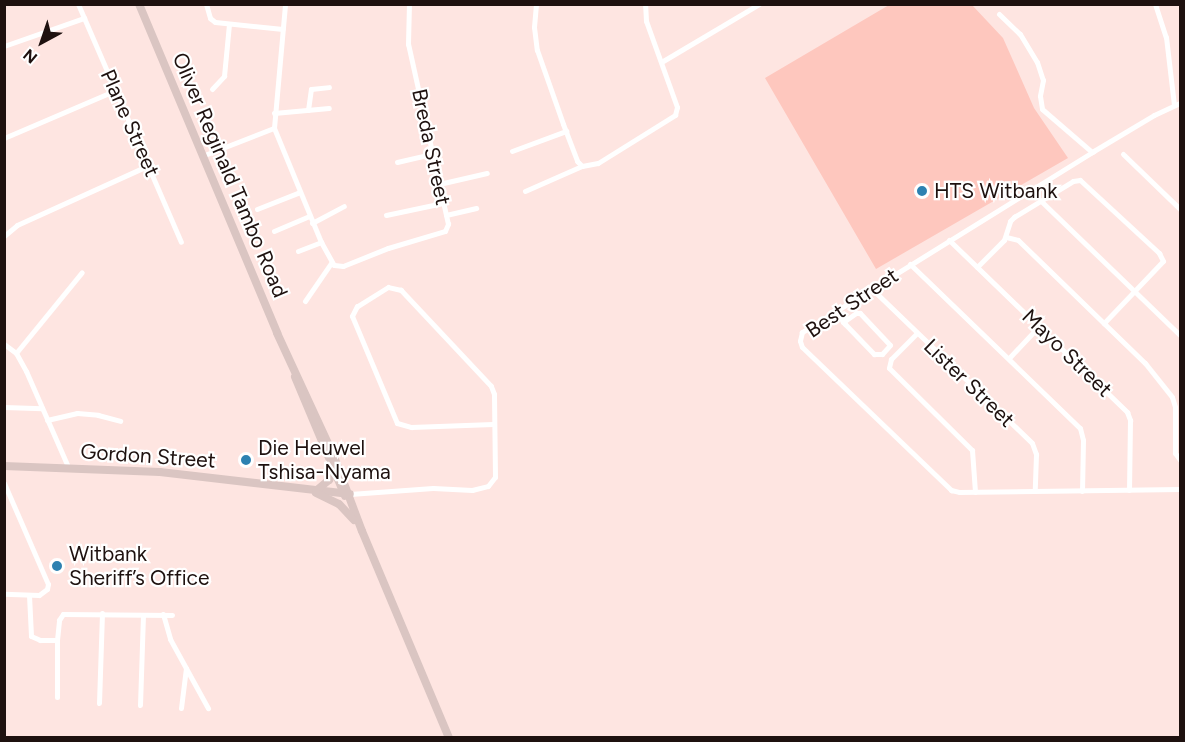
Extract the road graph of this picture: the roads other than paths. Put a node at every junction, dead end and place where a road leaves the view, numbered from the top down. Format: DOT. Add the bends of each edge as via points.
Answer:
graph roads {
  1 [pos="78,4"];
  2 [pos="139,4"];
  3 [pos="206,4"];
  4 [pos="285,4"];
  5 [pos="409,4"];
  6 [pos="536,4"];
  7 [pos="645,4"];
  8 [pos="759,4"];
  9 [pos="1155,4"];
  10 [pos="999,14"];
  11 [pos="84,18"];
  12 [pos="229,24"];
  13 [pos="283,28"];
  14 [pos="4,46"];
  15 [pos="663,61"];
  16 [pos="329,87"];
  17 [pos="212,89"];
  18 [pos="116,90"];
  19 [pos="1177,104"];
  20 [pos="329,108"];
  21 [pos="308,110"];
  22 [pos="274,113"];
  23 [pos="274,128"];
  24 [pos="566,131"];
  25 [pos="4,138"];
  26 [pos="512,151"];
  27 [pos="1094,151"];
  28 [pos="432,154"];
  29 [pos="1123,154"];
  30 [pos="202,156"];
  31 [pos="397,162"];
  32 [pos="149,165"];
  33 [pos="582,166"];
  34 [pos="487,173"];
  35 [pos="439,184"];
  36 [pos="525,191"];
  37 [pos="300,192"];
  38 [pos="1041,201"];
  39 [pos="443,203"];
  40 [pos="344,206"];
  41 [pos="476,208"];
  42 [pos="257,209"];
  43 [pos="1180,209"];
  44 [pos="386,214"];
  45 [pos="446,215"];
  46 [pos="310,216"];
  47 [pos="312,223"];
  48 [pos="274,231"];
  49 [pos="4,236"];
  50 [pos="1006,237"];
  51 [pos="949,240"];
  52 [pos="181,242"];
  53 [pos="321,242"];
  54 [pos="298,251"];
  55 [pos="331,263"];
  56 [pos="910,264"];
  57 [pos="978,267"];
  58 [pos="82,272"];
  59 [pos="871,288"];
  60 [pos="1135,292"];
  61 [pos="304,301"];
  62 [pos="837,309"];
  63 [pos="843,322"];
  64 [pos="1104,323"];
  65 [pos="1039,326"];
  66 [pos="917,333"];
  67 [pos="1180,335"];
  68 [pos="4,344"];
  69 [pos="16,353"];
  70 [pos="289,358"];
  71 [pos="1008,358"];
  72 [pos="4,406"];
  73 [pos="42,408"];
  74 [pos="47,420"];
  75 [pos="120,421"];
  76 [pos="493,424"];
  77 [pos="1180,460"];
  78 [pos="4,466"];
  79 [pos="332,467"];
  80 [pos="69,469"];
  81 [pos="4,483"];
  82 [pos="303,488"];
  83 [pos="1180,489"];
  84 [pos="317,490"];
  85 [pos="1129,490"];
  86 [pos="1035,491"];
  87 [pos="1082,491"];
  88 [pos="975,492"];
  89 [pos="347,494"];
  90 [pos="362,531"];
  91 [pos="4,594"];
  92 [pos="29,595"];
  93 [pos="102,614"];
  94 [pos="163,614"];
  95 [pos="144,615"];
  96 [pos="172,615"];
  97 [pos="57,640"];
  98 [pos="186,668"];
  99 [pos="57,697"];
  100 [pos="99,703"];
  101 [pos="140,705"];
  102 [pos="181,708"];
  103 [pos="208,708"];
  104 [pos="449,738"];
  1 -- 11 [label="street, Plane Street"];
  2 -- 30 [label="main road, Oliver Reginald Tambo Road"];
  3 -- 12 [label="street" via="213,21"];
  4 -- 13 [label="street"];
  5 -- 28 [label="street, Breda Street" via="408,44"];
  6 -- 24 [label="street" via="537,50"];
  7 -- 15 [label="street" via="646,21"];
  8 -- 15 [label="street"];
  9 -- 19 [label="street" via="1166,37"];
  10 -- 27 [label="street" via="1020,34 1037,62 1043,80 1042,109"];
  11 -- 14 [label="street"];
  11 -- 18 [label="street, Plane Street"];
  12 -- 13 [label="street"];
  12 -- 17 [label="street" via="224,76"];
  13 -- 22 [label="street"];
  15 -- 33 [label="street" via="677,106 675,115 598,163"];
  16 -- 21 [label="street" via="311,89"];
  18 -- 25 [label="street"];
  18 -- 32 [label="street, Plane Street"];
  19 -- 27 [label="street, Best Street"];
  20 -- 21 [label="street"];
  21 -- 22 [label="street"];
  22 -- 23 [label="street"];
  23 -- 30 [label="street"];
  23 -- 37 [label="street"];
  24 -- 26 [label="street"];
  24 -- 33 [label="street"];
  27 -- 51 [label="street, Best Street"];
  28 -- 31 [label="street"];
  28 -- 35 [label="street, Breda Street"];
  29 -- 43 [label="street"];
  30 -- 70 [label="main road, Oliver Reginald Tambo Road"];
  32 -- 49 [label="street" via="17,225"];
  32 -- 52 [label="street, Plane Street"];
  33 -- 36 [label="street"];
  34 -- 35 [label="street"];
  35 -- 39 [label="street, Breda Street"];
  37 -- 42 [label="street"];
  37 -- 46 [label="street"];
  38 -- 50 [label="street" via="1010,221"];
  38 -- 60 [label="street"];
  38 -- 60 [label="street" via="1080,180 1159,253 1161,265"];
  39 -- 44 [label="street"];
  39 -- 45 [label="street, Breda Street"];
  40 -- 47 [label="street"];
  41 -- 45 [label="street"];
  45 -- 55 [label="street, Breda Street" via="447,227 442,233 343,266"];
  46 -- 47 [label="street"];
  46 -- 48 [label="street"];
  47 -- 53 [label="street"];
  50 -- 57 [label="street"];
  50 -- 64 [label="street" via="1018,240"];
  51 -- 56 [label="street, Best Street"];
  51 -- 57 [label="street, Mayo Street"];
  53 -- 54 [label="street"];
  53 -- 55 [label="street"];
  55 -- 61 [label="street"];
  56 -- 59 [label="street, Best Street"];
  56 -- 71 [label="street"];
  57 -- 65 [label="street, Mayo Street"];
  58 -- 69 [label="street"];
  59 -- 62 [label="street, Best Street"];
  59 -- 66 [label="street, Lister Street"];
  60 -- 64 [label="street"];
  60 -- 67 [label="street"];
  62 -- 63 [label="street"];
  62 -- 88 [label="street, Best Street" via="802,332 802,346 945,486 959,492"];
  63 -- 63 [label="street" via="874,354 882,354 890,345 860,313"];
  64 -- 77 [label="street" via="1174,400 1175,453"];
  65 -- 71 [label="street"];
  65 -- 85 [label="street, Mayo Street" via="1127,412"];
  66 -- 86 [label="street, Lister Street" via="1032,443"];
  66 -- 88 [label="street" via="891,359 889,368 972,450"];
  68 -- 69 [label="street"];
  69 -- 73 [label="street"];
  70 -- 79 [label="main road, Oliver Reginald Tambo Road"];
  70 -- 89 [label="main road, Oliver Reginald Tambo Road" via="304,385"];
  71 -- 87 [label="street" via="1080,428"];
  72 -- 73 [label="street"];
  73 -- 74 [label="street"];
  74 -- 75 [label="street" via="77,413"];
  74 -- 80 [label="street"];
  76 -- 76 [label="street" via="491,386 401,290 388,287 353,311 355,326 401,425"];
  76 -- 89 [label="street, Gordon Street" via="492,482 472,490 433,488"];
  78 -- 80 [label="main road, Gordon Street"];
  79 -- 84 [label="main road" via="331,478"];
  79 -- 89 [label="main road, Oliver Reginald Tambo Road"];
  80 -- 82 [label="main road, Gordon Street" via="160,472"];
  81 -- 92 [label="street" via="48,584 43,593"];
  82 -- 84 [label="main road, Gordon Street"];
  82 -- 90 [label="main road" via="339,504"];
  83 -- 85 [label="street"];
  84 -- 89 [label="main road, Gordon Street"];
  85 -- 87 [label="street"];
  86 -- 87 [label="street"];
  86 -- 88 [label="street"];
  89 -- 90 [label="main road, Oliver Reginald Tambo Road"];
  90 -- 104 [label="main road, Oliver Reginald Tambo Road"];
  91 -- 92 [label="street"];
  92 -- 97 [label="street" via="31,636"];
  93 -- 95 [label="street"];
  93 -- 97 [label="street" via="63,614"];
  93 -- 100 [label="street"];
  94 -- 95 [label="street"];
  94 -- 96 [label="street"];
  94 -- 98 [label="street" via="170,639"];
  95 -- 101 [label="street"];
  97 -- 99 [label="street"];
  98 -- 102 [label="street"];
  98 -- 103 [label="street"];
}
